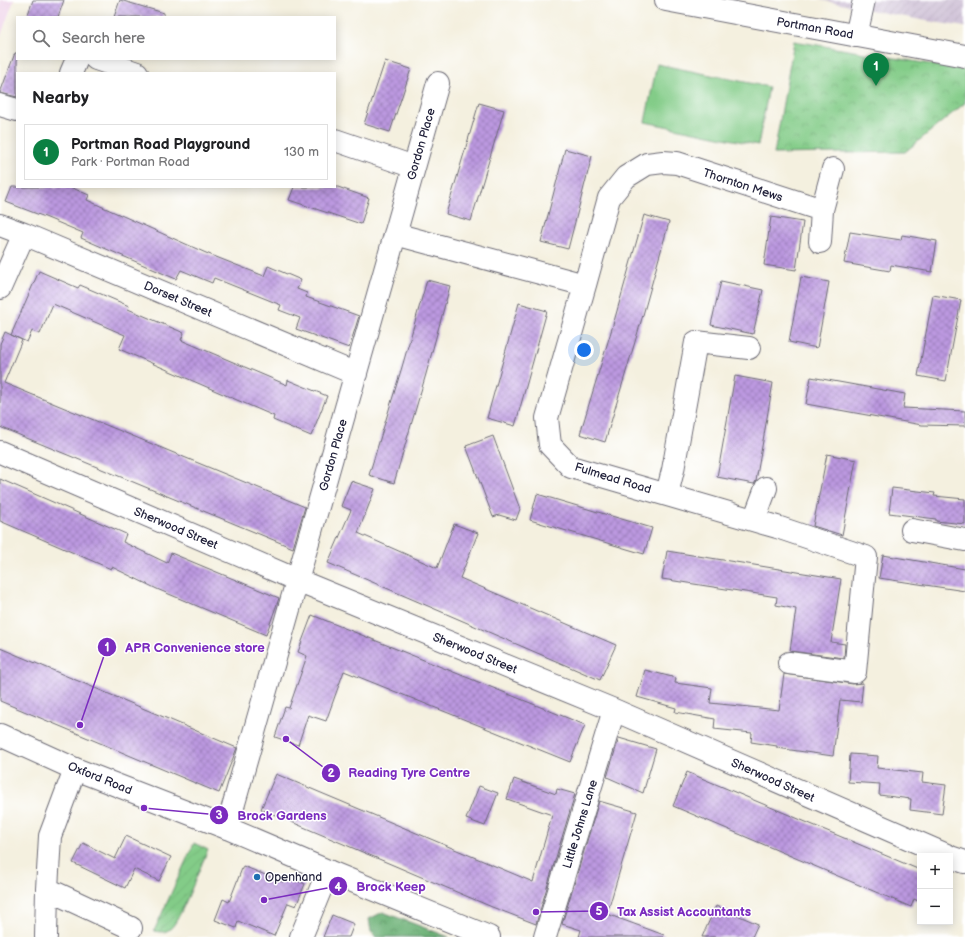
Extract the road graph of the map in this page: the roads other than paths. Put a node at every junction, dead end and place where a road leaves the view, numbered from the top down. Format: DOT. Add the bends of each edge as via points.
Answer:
graph roads {
  1 [pos="666,0"];
  2 [pos="864,0"];
  3 [pos="856,36"];
  4 [pos="965,56"];
  5 [pos="77,60"];
  6 [pos="99,60"];
  7 [pos="71,72"];
  8 [pos="134,72"];
  9 [pos="438,83"];
  10 [pos="0,105"];
  11 [pos="16,110"];
  12 [pos="336,140"];
  13 [pos="663,162"];
  14 [pos="414,167"];
  15 [pos="833,169"];
  16 [pos="822,210"];
  17 [pos="0,225"];
  18 [pos="24,234"];
  19 [pos="395,234"];
  20 [pos="820,242"];
  21 [pos="585,285"];
  22 [pos="0,288"];
  23 [pos="749,348"];
  24 [pos="356,374"];
  25 [pos="0,452"];
  26 [pos="766,488"];
  27 [pos="666,494"];
  28 [pos="754,520"];
  29 [pos="912,530"];
  30 [pos="965,540"];
  31 [pos="297,580"];
  32 [pos="789,663"];
  33 [pos="614,710"];
  34 [pos="0,735"];
  35 [pos="75,769"];
  36 [pos="227,828"];
  37 [pos="942,853"];
  38 [pos="953,858"];
  39 [pos="965,862"];
  40 [pos="328,871"];
  41 [pos="47,889"];
  42 [pos="130,928"];
  43 [pos="46,937"];
  44 [pos="301,937"];
  45 [pos="489,937"];
  46 [pos="545,937"];
  1 -- 3 [label="street, Portman Road"];
  2 -- 3 [label="street"];
  3 -- 4 [label="street, Portman Road"];
  5 -- 7 [label="street"];
  6 -- 8 [label="street"];
  9 -- 14 [label="street, Gordon Place"];
  10 -- 11 [label="street"];
  12 -- 14 [label="street"];
  13 -- 16 [label="street, Thornton Mews" via="677,163"];
  13 -- 21 [label="street, Fulmead Road" via="647,164 626,177 609,198"];
  14 -- 19 [label="street, Gordon Place"];
  15 -- 16 [label="street"];
  16 -- 20 [label="street"];
  17 -- 18 [label="street, Dorset Street"];
  18 -- 22 [label="street"];
  18 -- 24 [label="street, Dorset Street"];
  19 -- 21 [label="street"];
  19 -- 24 [label="street, Gordon Place"];
  21 -- 27 [label="street, Fulmead Road" via="546,418 550,445 571,467"];
  23 -- 27 [label="street" via="696,342 673,470"];
  24 -- 31 [label="street, Gordon Place"];
  25 -- 31 [label="street, Sherwood Street"];
  26 -- 28 [label="street"];
  27 -- 28 [label="street, Fulmead Road"];
  28 -- 32 [label="street, Fulmead Road" via="866,557 855,672"];
  29 -- 30 [label="street"];
  31 -- 33 [label="street, Sherwood Street"];
  31 -- 36 [label="street, Gordon Place"];
  33 -- 37 [label="street, Sherwood Street"];
  33 -- 46 [label="street, Little Johns Lane"];
  34 -- 35 [label="street, Oxford Road"];
  35 -- 36 [label="street, Oxford Road"];
  35 -- 41 [label="street" via="50,836"];
  36 -- 40 [label="street, Oxford Road"];
  38 -- 39 [label="street, Sherwood Street"];
  40 -- 44 [label="street"];
  40 -- 45 [label="street, Oxford Road"];
  41 -- 42 [label="street"];
  41 -- 43 [label="street"];
}
